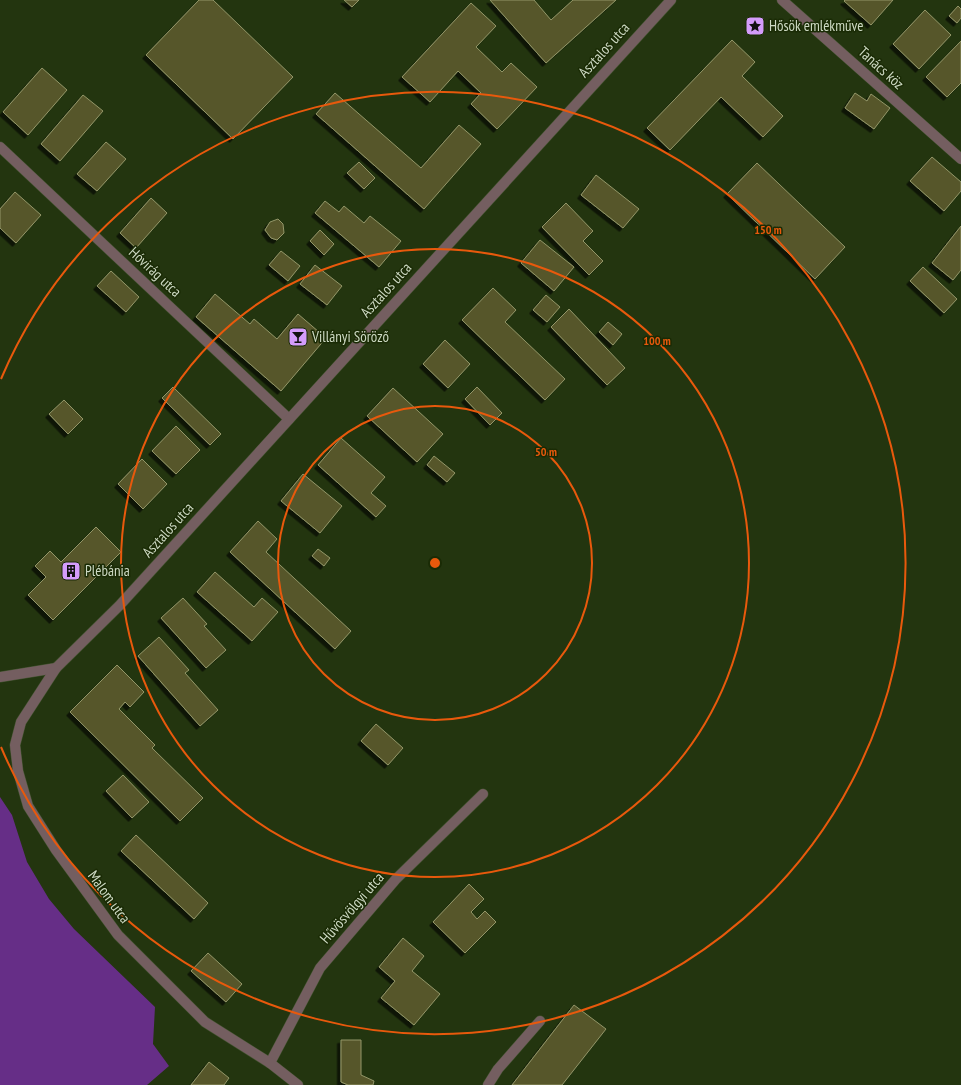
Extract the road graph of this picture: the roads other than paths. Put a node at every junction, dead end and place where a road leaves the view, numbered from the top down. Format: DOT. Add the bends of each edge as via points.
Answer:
graph roads {
  1 [pos="782,0"];
  2 [pos="667,1"];
  3 [pos="0,147"];
  4 [pos="961,159"];
  5 [pos="289,419"];
  6 [pos="56,668"];
  7 [pos="0,677"];
  8 [pos="483,794"];
  9 [pos="540,1021"];
  10 [pos="270,1063"];
  11 [pos="298,1085"];
  12 [pos="488,1085"];
  1 -- 4 [label="street, Tanács köz"];
  2 -- 5 [label="street, Asztalos utca"];
  3 -- 5 [label="street, Hóvirág utca"];
  5 -- 6 [label="street, Asztalos utca" via="119,606"];
  6 -- 7 [label="street"];
  6 -- 10 [label="street, Malom utca" via="21,722 15,744 18,771 28,806 56,850 118,935 205,1022"];
  8 -- 10 [label="street, Hűvösvölgyi utca" via="396,879 320,968"];
  9 -- 12 [label="street" via="498,1069"];
  10 -- 11 [label="street, Malom utca"];
}
